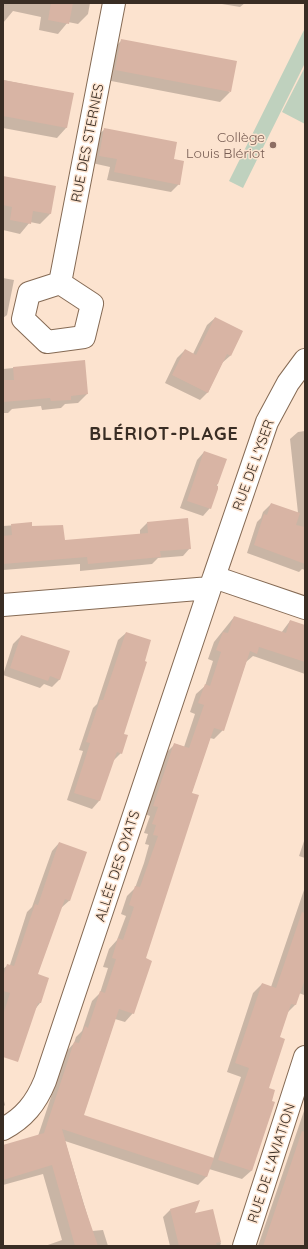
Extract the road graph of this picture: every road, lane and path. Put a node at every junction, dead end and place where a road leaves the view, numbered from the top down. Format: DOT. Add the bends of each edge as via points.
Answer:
graph roads {
  1 [pos="114,3"];
  2 [pos="60,283"];
  3 [pos="305,360"];
  4 [pos="212,583"];
  5 [pos="3,605"];
  6 [pos="305,608"];
  7 [pos="305,1058"];
  8 [pos="3,1129"];
  9 [pos="244,1246"];
  1 -- 2 [label="street, RUE DES STERNES"];
  3 -- 4 [label="street, RUE DE L'YSER" via="288,383 267,422"];
  4 -- 5 [label="street"];
  4 -- 6 [label="street"];
  4 -- 8 [label="street, ALLÉE DES OYATS" via="45,1081 27,1112"];
  7 -- 9 [label="street, RUE DE L'AVIATION"];
}
